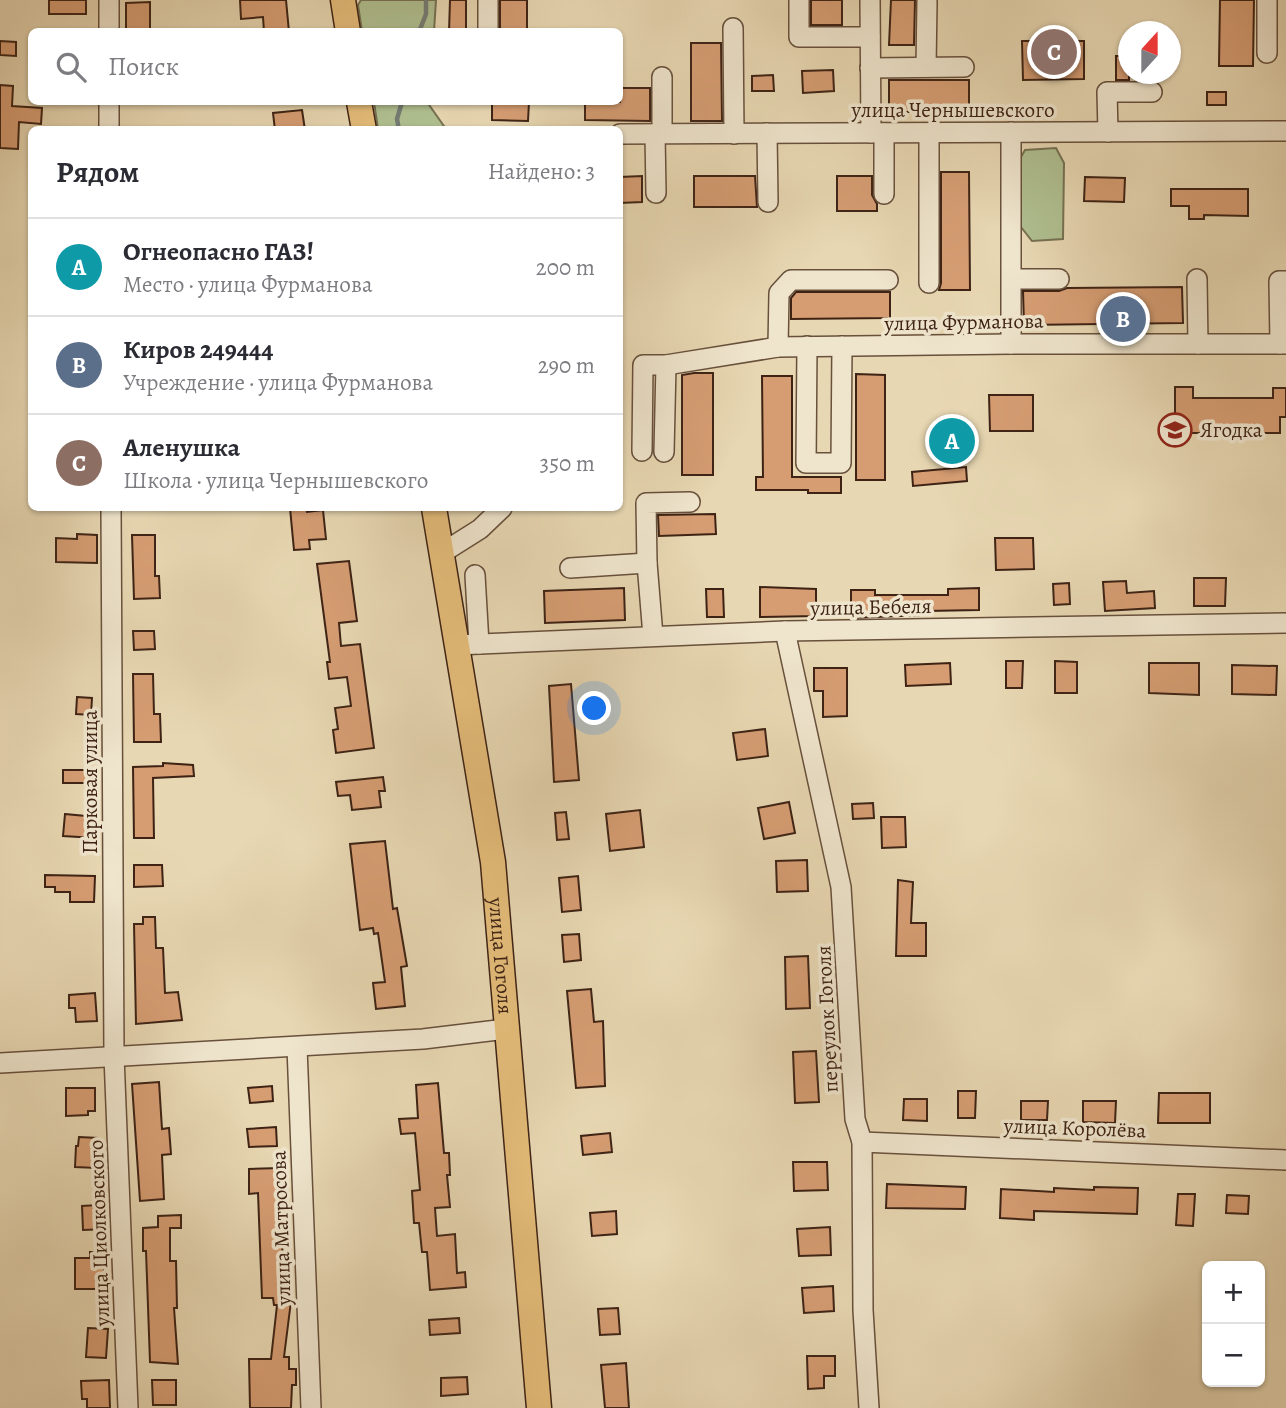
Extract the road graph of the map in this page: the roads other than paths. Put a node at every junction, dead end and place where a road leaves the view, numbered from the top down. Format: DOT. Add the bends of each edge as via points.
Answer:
graph roads {
  1 [pos="109,0"];
  2 [pos="343,0"];
  3 [pos="488,0"];
  4 [pos="799,0"];
  5 [pos="870,0"];
  6 [pos="1267,0"];
  7 [pos="926,2"];
  8 [pos="109,28"];
  9 [pos="347,28"];
  10 [pos="488,28"];
  11 [pos="733,28"];
  12 [pos="870,37"];
  13 [pos="1267,53"];
  14 [pos="926,67"];
  15 [pos="964,67"];
  16 [pos="870,68"];
  17 [pos="662,77"];
  18 [pos="1152,92"];
  19 [pos="109,105"];
  20 [pos="360,105"];
  21 [pos="109,126"];
  22 [pos="363,126"];
  23 [pos="1286,131"];
  24 [pos="1011,132"];
  25 [pos="1108,132"];
  26 [pos="767,133"];
  27 [pos="877,133"];
  28 [pos="929,133"];
  29 [pos="623,134"];
  30 [pos="659,134"];
  31 [pos="734,134"];
  32 [pos="656,193"];
  33 [pos="884,194"];
  34 [pos="768,202"];
  35 [pos="1012,279"];
  36 [pos="1059,279"];
  37 [pos="1197,279"];
  38 [pos="888,280"];
  39 [pos="1286,281"];
  40 [pos="929,283"];
  41 [pos="1011,344"];
  42 [pos="1198,344"];
  43 [pos="1283,344"];
  44 [pos="807,346"];
  45 [pos="842,346"];
  46 [pos="778,347"];
  47 [pos="666,365"];
  48 [pos="642,451"];
  49 [pos="664,452"];
  50 [pos="690,502"];
  51 [pos="111,511"];
  52 [pos="435,511"];
  53 [pos="499,511"];
  54 [pos="442,553"];
  55 [pos="647,563"];
  56 [pos="570,568"];
  57 [pos="475,575"];
  58 [pos="1286,623"];
  59 [pos="785,631"];
  60 [pos="653,636"];
  61 [pos="468,645"];
  62 [pos="506,1029"];
  63 [pos="297,1047"];
  64 [pos="114,1056"];
  65 [pos="0,1063"];
  66 [pos="862,1142"];
  67 [pos="1286,1160"];
  68 [pos="128,1408"];
  69 [pos="311,1408"];
  70 [pos="539,1408"];
  71 [pos="869,1408"];
  1 -- 8 [label="street"];
  2 -- 9 [label="main road"];
  3 -- 10 [label="street"];
  4 -- 12 [label="street" via="799,37"];
  5 -- 12 [label="street"];
  6 -- 13 [label="street"];
  7 -- 14 [label="street"];
  11 -- 31 [label="street"];
  12 -- 16 [label="street"];
  14 -- 15 [label="street"];
  14 -- 16 [label="street"];
  16 -- 27 [label="street"];
  17 -- 30 [label="street"];
  18 -- 25 [label="street" via="1107,92"];
  19 -- 21 [label="street"];
  20 -- 22 [label="main road"];
  23 -- 25 [label="street, улица Чернышевского"];
  24 -- 25 [label="street, улица Чернышевского"];
  24 -- 28 [label="street, улица Чернышевского"];
  24 -- 35 [label="street"];
  26 -- 27 [label="street, улица Чернышевского"];
  26 -- 31 [label="street, улица Чернышевского"];
  26 -- 34 [label="street"];
  27 -- 28 [label="street, улица Чернышевского"];
  27 -- 33 [label="street"];
  28 -- 40 [label="street"];
  29 -- 30 [label="street, улица Чернышевского"];
  30 -- 31 [label="street, улица Чернышевского"];
  30 -- 32 [label="street"];
  35 -- 36 [label="street"];
  35 -- 41 [label="street"];
  37 -- 42 [label="street"];
  38 -- 46 [label="street" via="791,280 779,293"];
  39 -- 43 [label="street" via="1279,281"];
  41 -- 42 [label="street, улица Фурманова"];
  41 -- 45 [label="street, улица Фурманова"];
  42 -- 43 [label="street, улица Фурманова"];
  44 -- 45 [label="street, улица Фурманова"];
  44 -- 45 [label="street" via="806,463 841,463"];
  44 -- 46 [label="street, улица Фурманова"];
  46 -- 47 [label="street, улица Фурманова"];
  47 -- 48 [label="street, улица Фурманова" via="643,365"];
  47 -- 49 [label="street"];
  50 -- 55 [label="street" via="646,503"];
  51 -- 64 [label="street, Парковая улица"];
  52 -- 54 [label="main road, улица Гоголя"];
  53 -- 54 [label="street"];
  54 -- 61 [label="main road, улица Гоголя"];
  55 -- 56 [label="street"];
  55 -- 60 [label="street"];
  57 -- 61 [label="street"];
  58 -- 59 [label="street, улица Бебеля"];
  59 -- 60 [label="street, улица Бебеля"];
  59 -- 66 [label="street, переулок Гоголя" via="841,887 855,1119"];
  60 -- 61 [label="street, улица Бебеля"];
  61 -- 62 [label="main road, улица Гоголя" via="493,862"];
  62 -- 63 [label="street"];
  62 -- 70 [label="main road, улица Гоголя"];
  63 -- 64 [label="street"];
  63 -- 69 [label="street, улица Матросова"];
  64 -- 65 [label="street"];
  64 -- 68 [label="street, улица Циолковского"];
  66 -- 67 [label="street, улица Королёва"];
  66 -- 71 [label="street, переулок Гоголя"];
}
